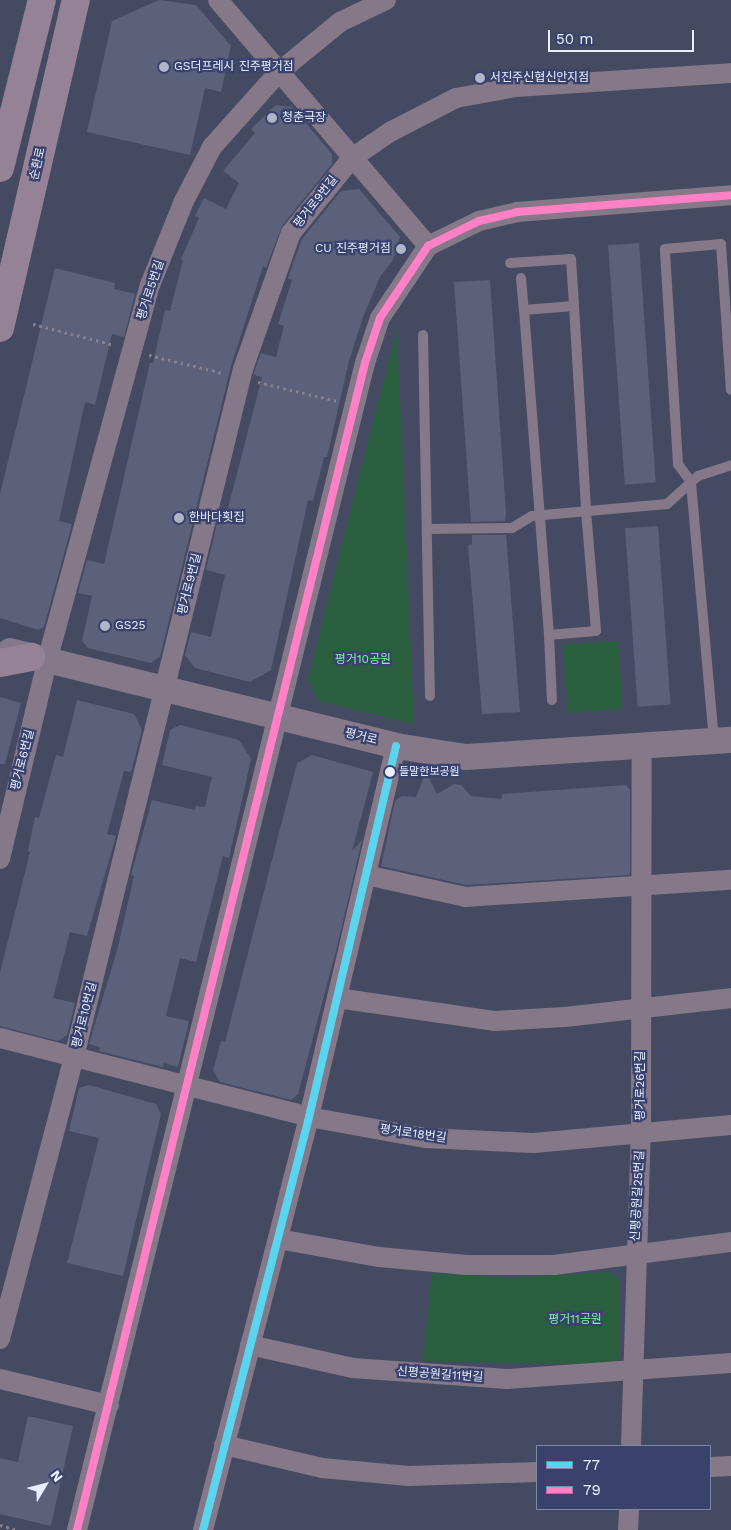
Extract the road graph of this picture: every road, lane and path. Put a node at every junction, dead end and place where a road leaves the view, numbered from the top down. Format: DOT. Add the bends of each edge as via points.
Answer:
graph roads {
  1 [pos="76,0"];
  2 [pos="218,0"];
  3 [pos="386,0"];
  4 [pos="41,2"];
  5 [pos="279,72"];
  6 [pos="731,73"];
  7 [pos="352,158"];
  8 [pos="0,168"];
  9 [pos="731,195"];
  10 [pos="428,246"];
  11 [pos="510,263"];
  12 [pos="522,278"];
  13 [pos="574,306"];
  14 [pos="524,310"];
  15 [pos="33,324"];
  16 [pos="0,328"];
  17 [pos="423,335"];
  18 [pos="132,350"];
  19 [pos="241,378"];
  20 [pos="731,390"];
  21 [pos="355,405"];
  22 [pos="731,465"];
  23 [pos="691,482"];
  24 [pos="586,511"];
  25 [pos="540,515"];
  26 [pos="427,529"];
  27 [pos="549,635"];
  28 [pos="0,649"];
  29 [pos="39,659"];
  30 [pos="0,663"];
  31 [pos="164,689"];
  32 [pos="430,696"];
  33 [pos="552,700"];
  34 [pos="278,717"];
  35 [pos="722,741"];
  36 [pos="396,746"];
  37 [pos="642,748"];
  38 [pos="0,859"];
  39 [pos="366,875"];
  40 [pos="731,880"];
  41 [pos="641,887"];
  42 [pos="337,998"];
  43 [pos="731,998"];
  44 [pos="641,1007"];
  45 [pos="0,1038"];
  46 [pos="74,1057"];
  47 [pos="187,1086"];
  48 [pos="309,1117"];
  49 [pos="731,1126"];
  50 [pos="641,1134"];
  51 [pos="278,1239"];
  52 [pos="731,1242"];
  53 [pos="635,1257"];
  54 [pos="0,1339"];
  55 [pos="250,1345"];
  56 [pos="731,1363"];
  57 [pos="632,1372"];
  58 [pos="0,1379"];
  59 [pos="109,1405"];
  60 [pos="630,1445"];
  61 [pos="224,1446"];
  62 [pos="731,1466"];
  63 [pos="711,1467"];
  64 [pos="536,1472"];
  65 [pos="629,1510"];
  66 [pos="0,1525"];
  67 [pos="17,1530"];
  68 [pos="77,1530"];
  69 [pos="202,1530"];
  70 [pos="628,1530"];
  1 -- 16 [label="main road, 순환로"];
  2 -- 5 [label="street"];
  3 -- 5 [label="street, 평거로5번길" via="340,22"];
  4 -- 8 [label="main road"];
  5 -- 7 [label="street"];
  5 -- 18 [label="street, 평거로5번길" via="212,147 184,201 150,285"];
  6 -- 7 [label="street, 평거로9번길" via="516,87 456,98 390,132"];
  7 -- 10 [label="street"];
  7 -- 19 [label="street, 평거로9번길" via="291,233"];
  9 -- 10 [label="street" via="517,212 479,221"];
  10 -- 21 [label="street" via="380,318"];
  11 -- 13 [label="lane" via="571,259"];
  12 -- 14 [label="lane"];
  13 -- 14 [label="lane"];
  13 -- 24 [label="lane"];
  14 -- 25 [label="lane"];
  15 -- 18 [label="path"];
  17 -- 26 [label="lane"];
  18 -- 19 [label="path"];
  18 -- 29 [label="street, 평거로5번길"];
  19 -- 21 [label="path"];
  19 -- 31 [label="street, 평거로9번길"];
  20 -- 23 [label="lane" via="722,244 665,249 678,464"];
  21 -- 34 [label="street"];
  22 -- 23 [label="lane" via="698,476"];
  23 -- 24 [label="lane" via="667,504"];
  23 -- 35 [label="lane"];
  24 -- 25 [label="lane"];
  24 -- 27 [label="lane" via="596,631"];
  25 -- 26 [label="lane" via="512,528"];
  25 -- 27 [label="lane"];
  26 -- 32 [label="lane"];
  27 -- 33 [label="lane"];
  28 -- 29 [label="street, 평거로"];
  29 -- 30 [label="main road"];
  29 -- 31 [label="street, 평거로"];
  29 -- 38 [label="street, 평거로6번길"];
  31 -- 34 [label="street, 평거로"];
  31 -- 46 [label="street, 평거로10번길"];
  34 -- 36 [label="street, 평거로"];
  34 -- 47 [label="street"];
  35 -- 37 [label="street, 평거로"];
  36 -- 37 [label="street, 평거로" via="466,757"];
  36 -- 39 [label="street"];
  37 -- 41 [label="street, 평거로26번길"];
  39 -- 41 [label="street" via="465,897"];
  39 -- 42 [label="street"];
  40 -- 41 [label="street"];
  41 -- 44 [label="street, 평거로26번길"];
  42 -- 44 [label="street" via="495,1021 565,1017"];
  42 -- 48 [label="street"];
  43 -- 44 [label="street"];
  44 -- 50 [label="street, 평거로26번길"];
  45 -- 46 [label="street, 평거로18번길"];
  46 -- 47 [label="street, 평거로18번길"];
  46 -- 54 [label="street, 평거로10번길"];
  47 -- 48 [label="street, 평거로18번길"];
  47 -- 59 [label="street"];
  48 -- 50 [label="street, 평거로18번길" via="426,1138 534,1143"];
  48 -- 51 [label="street"];
  49 -- 50 [label="street, 평거로26번길"];
  50 -- 53 [label="street, 신평공원길25번길"];
  51 -- 53 [label="street" via="379,1257 467,1265 554,1265"];
  51 -- 55 [label="street"];
  52 -- 53 [label="street, 신평공원길25번길"];
  53 -- 57 [label="street, 신평공원길25번길"];
  55 -- 57 [label="street, 신평공원길11번길" via="353,1368 446,1376 507,1379"];
  55 -- 61 [label="street"];
  56 -- 57 [label="street"];
  57 -- 60 [label="street, 신평공원길25번길"];
  58 -- 59 [label="street"];
  59 -- 68 [label="street"];
  61 -- 64 [label="street" via="322,1468 409,1476"];
  61 -- 69 [label="street"];
  62 -- 63 [label="street"];
  65 -- 70 [label="street"];
  66 -- 67 [label="path"];
}
